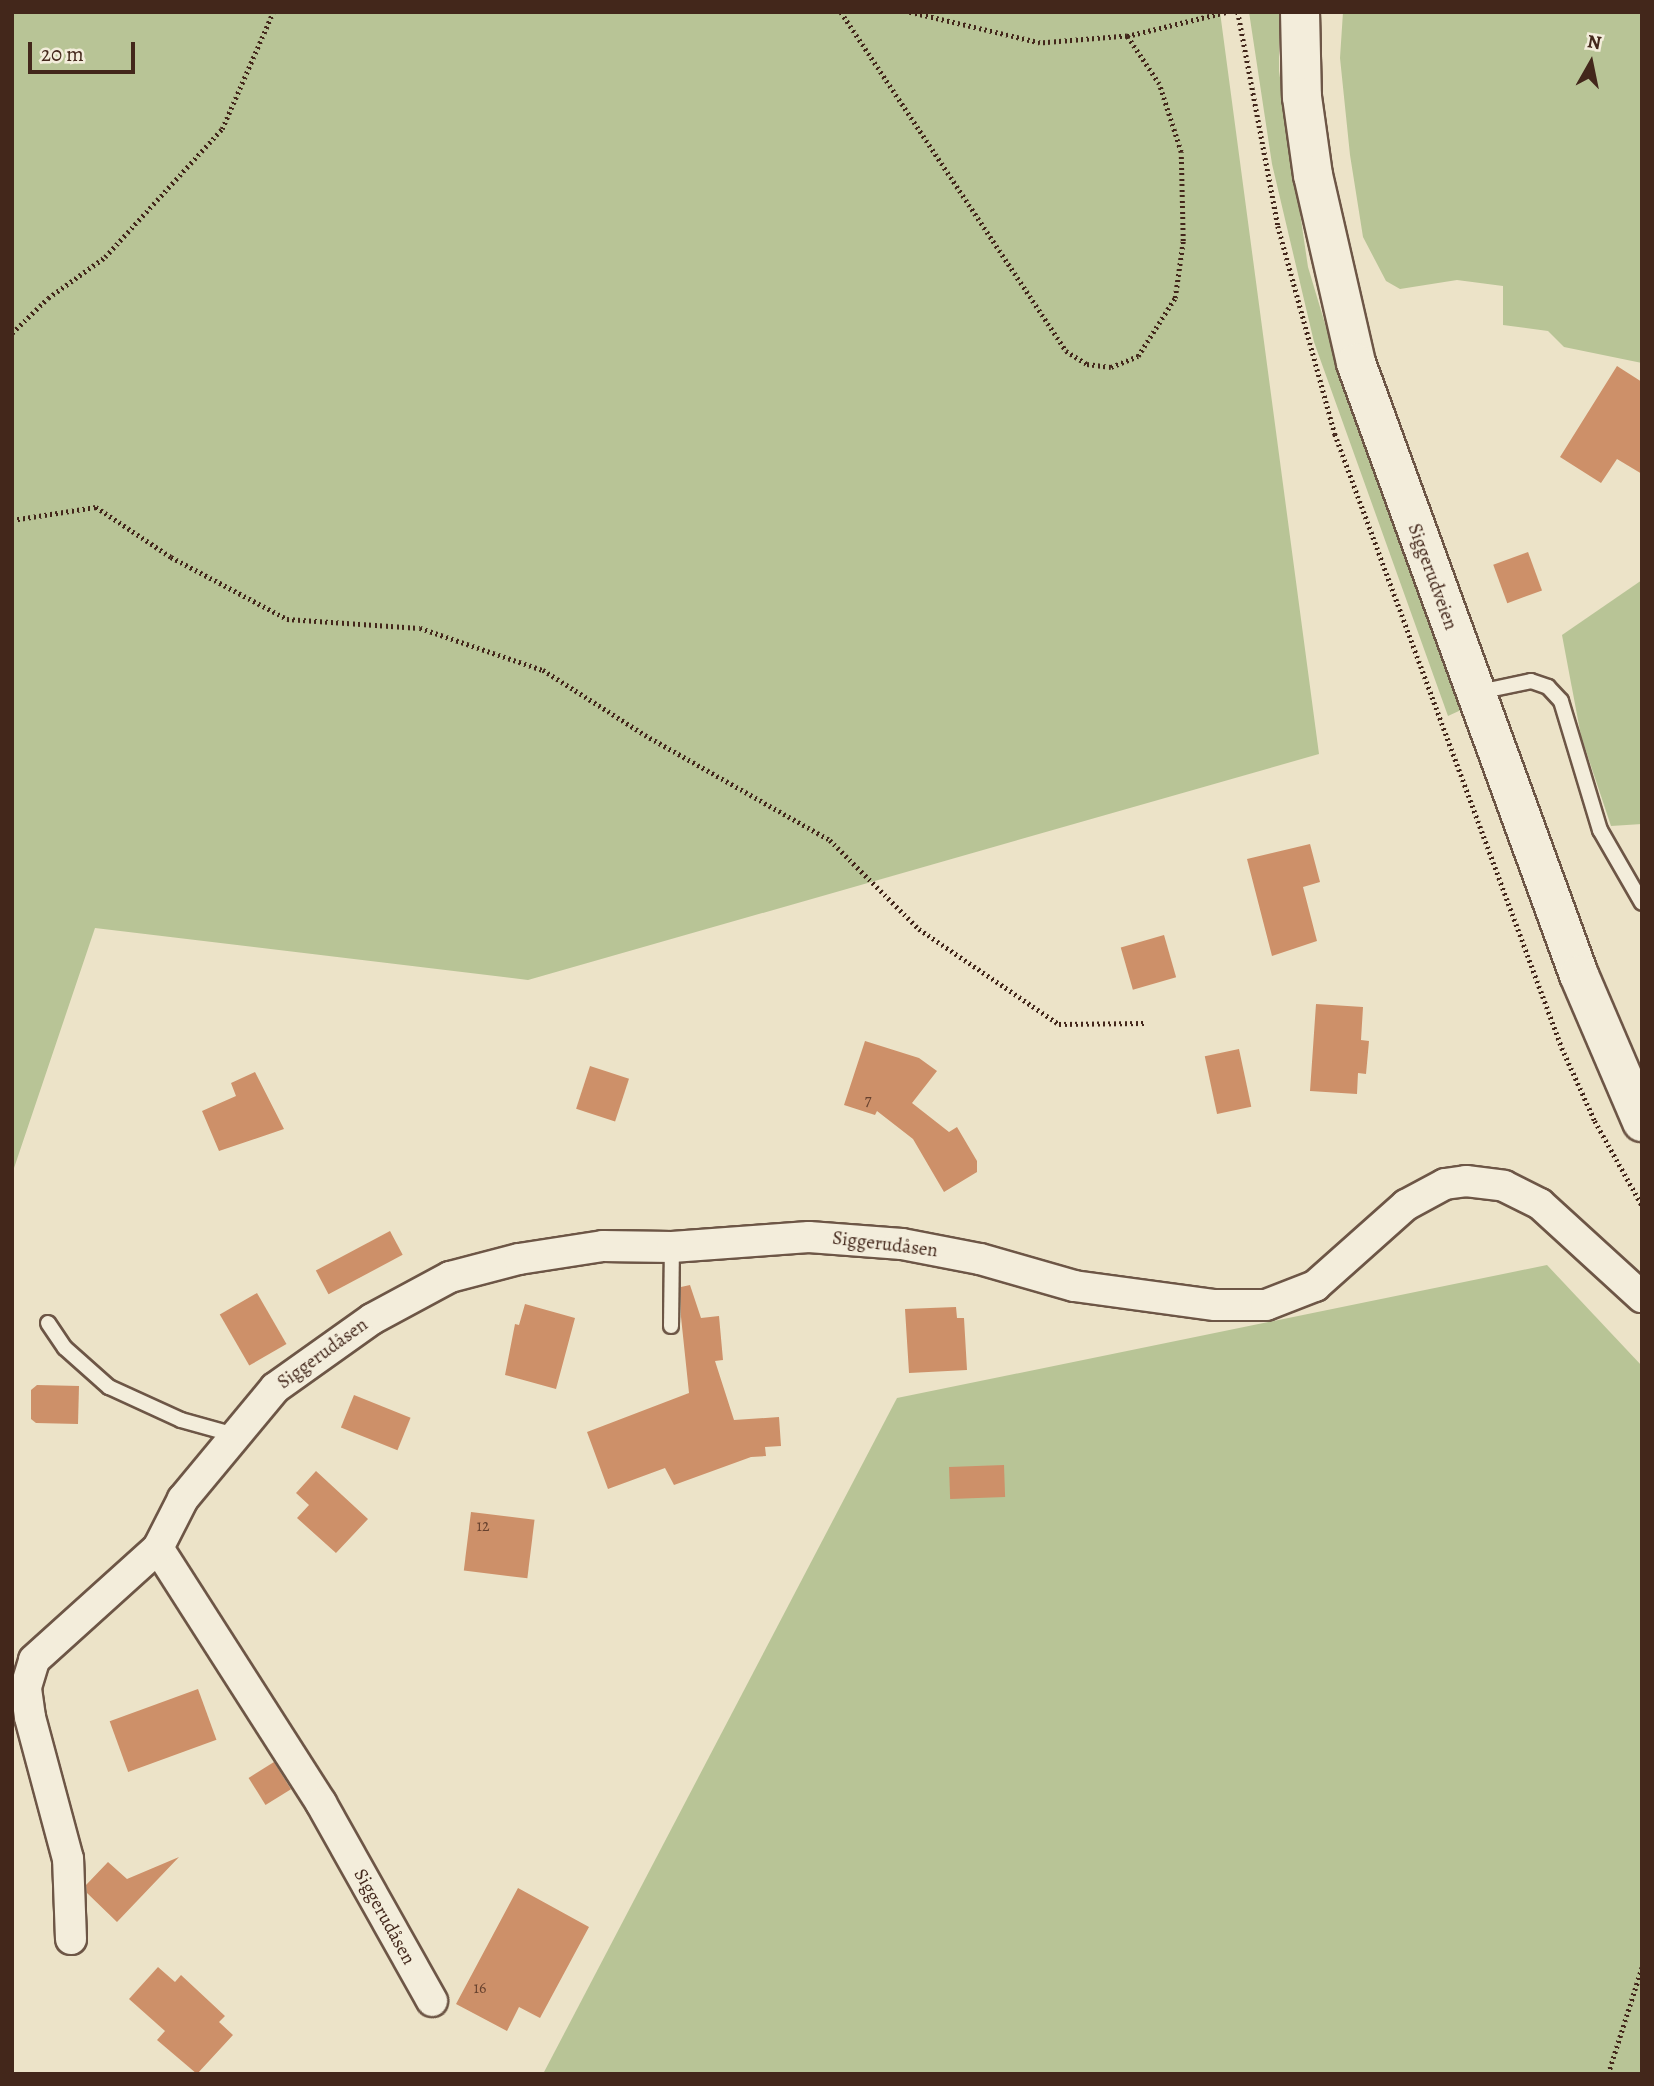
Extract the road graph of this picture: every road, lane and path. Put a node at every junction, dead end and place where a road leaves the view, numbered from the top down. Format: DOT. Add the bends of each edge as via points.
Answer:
graph roads {
  1 [pos="273,12"];
  2 [pos="841,12"];
  3 [pos="909,12"];
  4 [pos="1226,12"];
  5 [pos="1300,12"];
  6 [pos="1127,36"];
  7 [pos="12,333"];
  8 [pos="12,520"];
  9 [pos="1474,694"];
  10 [pos="1642,902"];
  11 [pos="1144,1023"];
  12 [pos="1642,1122"];
  13 [pos="672,1247"];
  14 [pos="1642,1297"];
  15 [pos="48,1323"];
  16 [pos="671,1326"];
  17 [pos="235,1435"];
  18 [pos="158,1548"];
  19 [pos="71,1939"];
  20 [pos="1642,1966"];
  21 [pos="432,2001"];
  22 [pos="1608,2074"];
  1 -- 7 [label="path" via="222,130 106,257 48,298"];
  2 -- 6 [label="path" via="1066,351 1087,364 1111,367 1138,356 1156,335 1175,298 1183,241 1181,152 1159,84"];
  3 -- 6 [label="path" via="1040,43"];
  4 -- 6 [label="path"];
  5 -- 9 [label="main road, Siggerudveien" via="1307,137 1341,309 1401,494"];
  8 -- 11 [label="path" via="96,507 171,556 287,620 420,628 543,670 645,735 830,840 919,929 1059,1024"];
  9 -- 10 [label="lane" via="1517,680 1540,683 1554,692 1565,709 1600,830"];
  9 -- 12 [label="main road, Siggerudveien" via="1600,1032"];
  13 -- 14 [label="street, Siggerudåsen" via="809,1237 902,1244 980,1259 1074,1286 1215,1305 1266,1305 1315,1286 1388,1219 1428,1192 1445,1184 1485,1182 1522,1194 1563,1220"];
  13 -- 16 [label="lane"];
  13 -- 17 [label="street, Siggerudåsen" via="603,1246 519,1259 450,1277 372,1319 275,1388"];
  15 -- 17 [label="lane" via="65,1348 109,1387 170,1416"];
  17 -- 18 [label="street, Siggerudåsen" via="183,1499"];
  18 -- 19 [label="street, Siggerudåsen" via="34,1660 26,1687 68,1859"];
  18 -- 21 [label="street, Siggerudåsen" via="321,1803"];
  20 -- 22 [label="path"];
}
